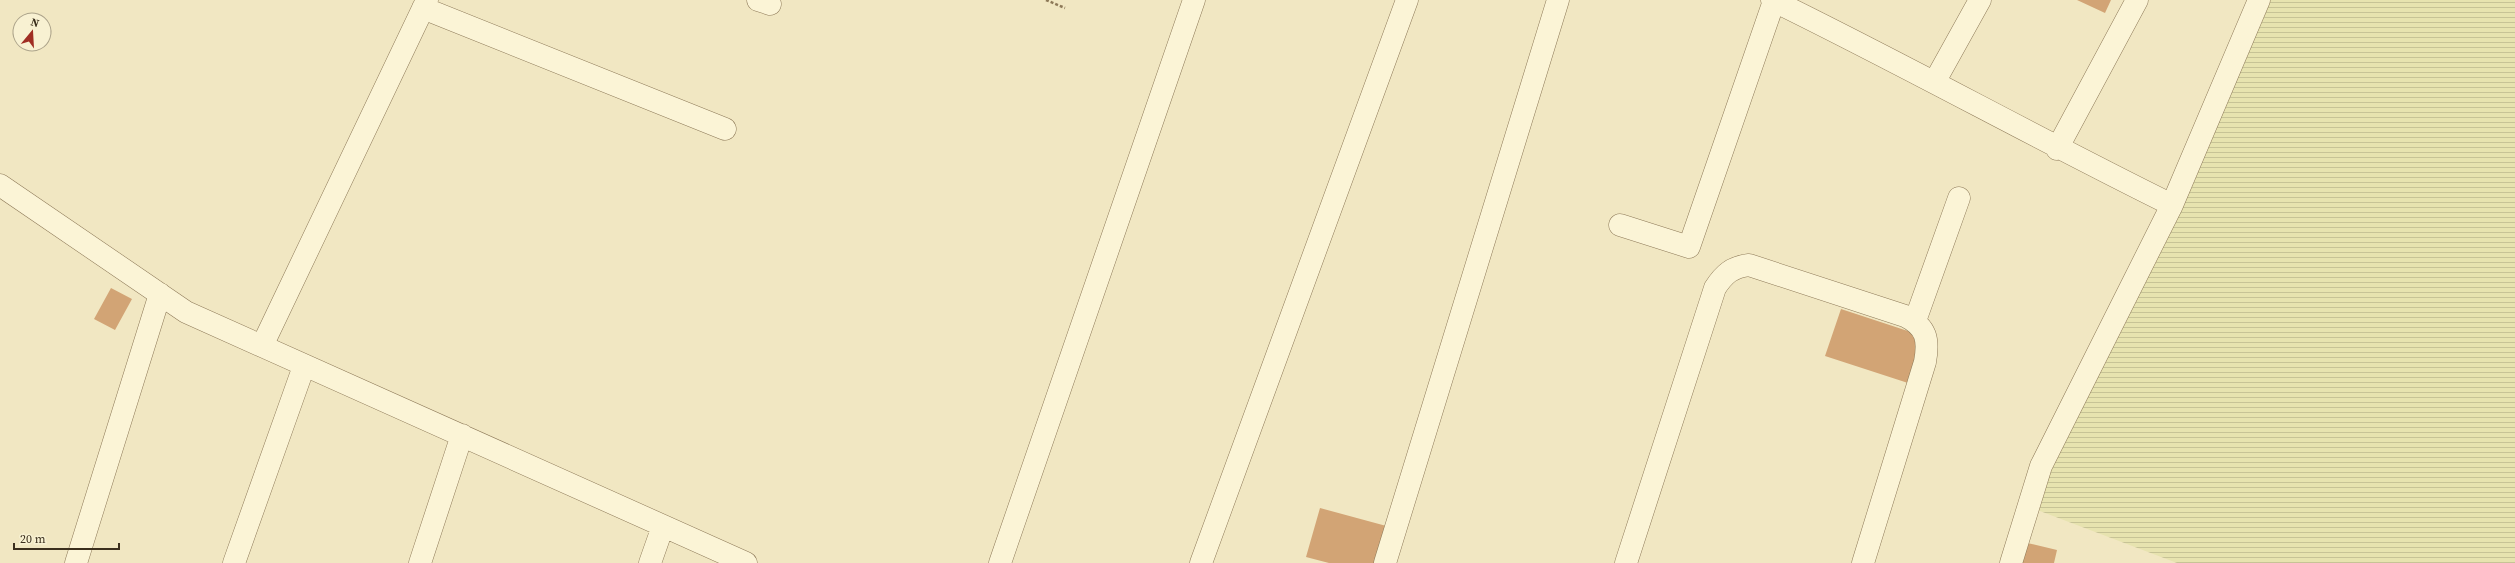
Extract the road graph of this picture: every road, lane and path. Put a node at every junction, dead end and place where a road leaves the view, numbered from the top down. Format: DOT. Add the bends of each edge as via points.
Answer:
graph roads {
  1 [pos="1046,0"];
  2 [pos="1194,0"];
  3 [pos="1407,0"];
  4 [pos="1558,0"];
  5 [pos="1773,0"];
  6 [pos="1980,0"];
  7 [pos="2137,0"];
  8 [pos="2259,0"];
  9 [pos="425,4"];
  10 [pos="1065,8"];
  11 [pos="1935,81"];
  12 [pos="725,129"];
  13 [pos="2057,148"];
  14 [pos="0,185"];
  15 [pos="1958,198"];
  16 [pos="2172,205"];
  17 [pos="1620,225"];
  18 [pos="160,294"];
  19 [pos="1915,321"];
  20 [pos="262,346"];
  21 [pos="304,366"];
  22 [pos="462,435"];
  23 [pos="663,526"];
  24 [pos="76,563"];
  25 [pos="234,563"];
  26 [pos="420,563"];
  27 [pos="650,563"];
  28 [pos="746,563"];
  29 [pos="1000,563"];
  30 [pos="1201,563"];
  31 [pos="1385,563"];
  32 [pos="1626,563"];
  33 [pos="1863,563"];
  34 [pos="2011,563"];
  1 -- 10 [label="path"];
  2 -- 29 [label="street"];
  3 -- 30 [label="street"];
  4 -- 31 [label="street"];
  5 -- 11 [label="street"];
  5 -- 17 [label="street" via="1689,247"];
  6 -- 11 [label="street"];
  7 -- 13 [label="street"];
  8 -- 16 [label="street"];
  9 -- 12 [label="street"];
  9 -- 20 [label="street"];
  11 -- 13 [label="street"];
  13 -- 16 [label="street"];
  14 -- 18 [label="street"];
  15 -- 19 [label="street"];
  16 -- 34 [label="street" via="2041,466"];
  18 -- 20 [label="street" via="186,312"];
  18 -- 24 [label="street"];
  19 -- 32 [label="street" via="1749,265 1736,267 1723,276 1715,288"];
  19 -- 33 [label="street" via="1924,331 1928,345 1925,362"];
  20 -- 21 [label="street"];
  21 -- 22 [label="street"];
  21 -- 25 [label="street"];
  22 -- 23 [label="street"];
  22 -- 26 [label="street"];
  23 -- 27 [label="street"];
  23 -- 28 [label="street"];
}
